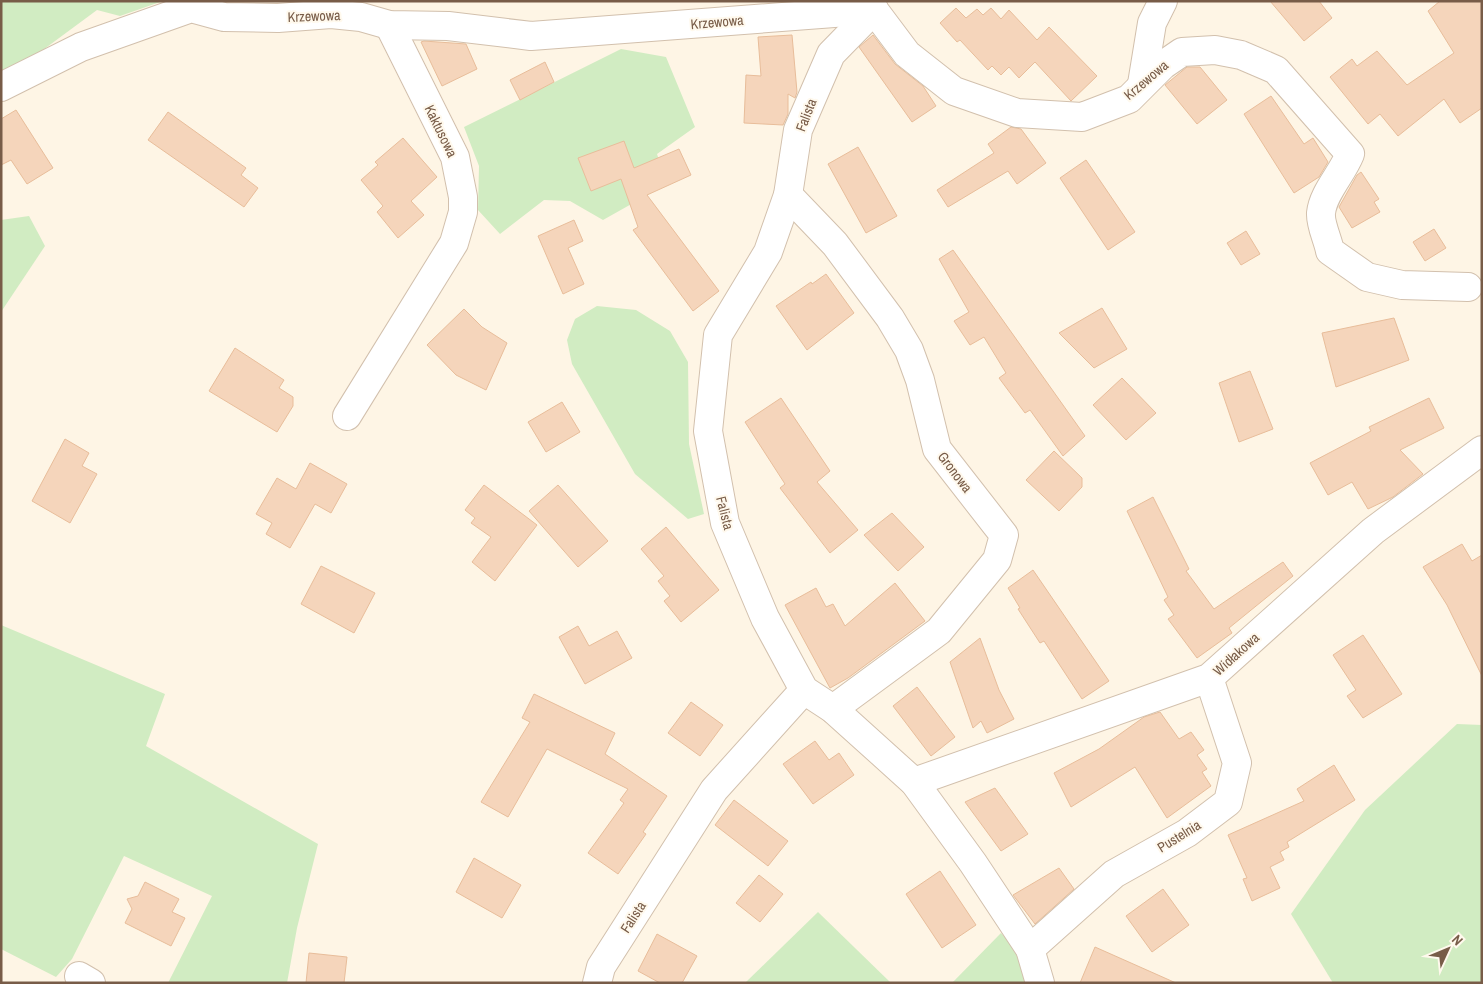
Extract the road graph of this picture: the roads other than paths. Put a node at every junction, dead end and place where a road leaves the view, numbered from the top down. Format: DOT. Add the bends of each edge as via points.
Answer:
graph roads {
  1 [pos="1163,1"];
  2 [pos="878,4"];
  3 [pos="201,5"];
  4 [pos="276,9"];
  5 [pos="389,25"];
  6 [pos="1142,84"];
  7 [pos="1,87"];
  8 [pos="788,195"];
  9 [pos="1468,287"];
  10 [pos="348,416"];
  11 [pos="1482,450"];
  12 [pos="1208,678"];
  13 [pos="804,690"];
  14 [pos="833,709"];
  15 [pos="914,782"];
  16 [pos="1030,949"];
  17 [pos="597,983"];
  18 [pos="1040,983"];
  1 -- 6 [label="street" via="1152,23"];
  2 -- 5 [label="street, Krzewowa" via="531,36 448,26"];
  2 -- 6 [label="street, Krzewowa" via="907,54 954,91 1017,113 1082,118 1129,99"];
  2 -- 8 [label="street, Falista" via="831,54 798,130"];
  3 -- 4 [label="street, Krzewowa" via="224,17"];
  3 -- 7 [label="street, Krzewowa" via="81,47"];
  4 -- 5 [label="street, Krzewowa" via="361,17"];
  5 -- 10 [label="street, Kaktusowa" via="455,157 464,198 463,212 454,243"];
  6 -- 9 [label="street, Krzewowa" via="1162,64 1182,52 1215,50 1241,55 1276,70 1350,154 1343,171 1329,189 1321,214 1330,251 1367,277 1402,285"];
  8 -- 13 [label="street, Falista" via="768,252 718,335 708,432 725,523 765,618"];
  8 -- 14 [label="street, Gronowa" via="835,244 890,318 909,350 920,380 937,449 1004,535 997,560 939,631"];
  11 -- 12 [label="street, Widłakowa" via="1373,531"];
  12 -- 15 [label="street, Widłakowa"];
  12 -- 16 [label="street, Pustelnia" via="1237,763 1228,802 1187,833 1114,874"];
  13 -- 14 [label="street"];
  13 -- 17 [label="street, Falista" via="714,790 601,967"];
  14 -- 15 [label="street"];
  15 -- 16 [label="street"];
  16 -- 18 [label="street"];
}
